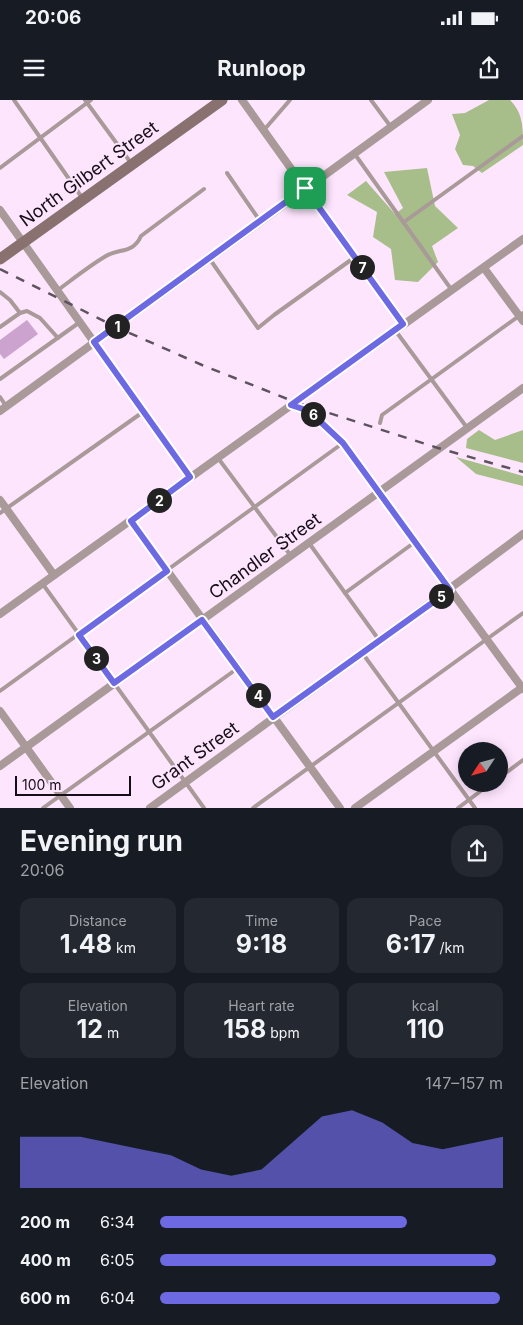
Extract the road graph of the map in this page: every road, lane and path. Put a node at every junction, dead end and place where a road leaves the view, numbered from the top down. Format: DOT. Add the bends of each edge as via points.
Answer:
graph roads {
  1 [pos="14,100"];
  2 [pos="91,100"];
  3 [pos="222,100"];
  4 [pos="242,100"];
  5 [pos="290,100"];
  6 [pos="371,100"];
  7 [pos="428,100"];
  8 [pos="86,102"];
  9 [pos="391,127"];
  10 [pos="264,130"];
  11 [pos="523,136"];
  12 [pos="41,137"];
  13 [pos="354,153"];
  14 [pos="132,165"];
  15 [pos="0,168"];
  16 [pos="227,173"];
  17 [pos="305,188"];
  18 [pos="204,189"];
  19 [pos="84,200"];
  20 [pos="0,210"];
  21 [pos="260,221"];
  22 [pos="404,222"];
  23 [pos="523,239"];
  24 [pos="23,242"];
  25 [pos="209,258"];
  26 [pos="355,258"];
  27 [pos="0,259"];
  28 [pos="484,268"];
  29 [pos="57,290"];
  30 [pos="452,290"];
  31 [pos="0,292"];
  32 [pos="20,312"];
  33 [pos="522,317"];
  34 [pos="80,322"];
  35 [pos="403,324"];
  36 [pos="0,327"];
  37 [pos="395,330"];
  38 [pos="58,338"];
  39 [pos="94,342"];
  40 [pos="0,379"];
  41 [pos="431,379"];
  42 [pos="523,388"];
  43 [pos="0,397"];
  44 [pos="291,405"];
  45 [pos="3,409"];
  46 [pos="144,412"];
  47 [pos="380,423"];
  48 [pos="468,429"];
  49 [pos="343,443"];
  50 [pos="218,458"];
  51 [pos="190,477"];
  52 [pos="379,492"];
  53 [pos="0,500"];
  54 [pos="255,507"];
  55 [pos="3,511"];
  56 [pos="131,521"];
  57 [pos="523,534"];
  58 [pos="415,542"];
  59 [pos="309,543"];
  60 [pos="291,556"];
  61 [pos="167,571"];
  62 [pos="54,575"];
  63 [pos="42,584"];
  64 [pos="450,590"];
  65 [pos="345,593"];
  66 [pos="523,613"];
  67 [pos="0,614"];
  68 [pos="202,620"];
  69 [pos="79,635"];
  70 [pos="486,638"];
  71 [pos="380,641"];
  72 [pos="363,654"];
  73 [pos="238,668"];
  74 [pos="114,683"];
  75 [pos="523,688"];
  76 [pos="0,691"];
  77 [pos="400,703"];
  78 [pos="0,711"];
  79 [pos="273,717"];
  80 [pos="149,733"];
  81 [pos="26,747"];
  82 [pos="434,750"];
  83 [pos="523,760"];
  84 [pos="0,766"];
  85 [pos="311,767"];
  86 [pos="508,771"];
  87 [pos="185,782"];
  88 [pos="479,792"];
  89 [pos="60,795"];
  90 [pos="469,799"];
  91 [pos="43,808"];
  92 [pos="70,808"];
  93 [pos="150,808"];
  94 [pos="204,808"];
  95 [pos="253,808"];
  96 [pos="340,808"];
  97 [pos="355,808"];
  98 [pos="458,808"];
  99 [pos="475,808"];
  1 -- 12 [label="lane"];
  2 -- 8 [label="lane"];
  3 -- 14 [label="main road, North Gilbert Street"];
  4 -- 10 [label="street"];
  5 -- 10 [label="lane"];
  6 -- 9 [label="lane"];
  7 -- 9 [label="street"];
  8 -- 12 [label="lane"];
  8 -- 14 [label="lane"];
  9 -- 13 [label="street"];
  10 -- 17 [label="street"];
  11 -- 22 [label="lane"];
  12 -- 15 [label="lane"];
  12 -- 19 [label="lane"];
  13 -- 17 [label="street"];
  13 -- 22 [label="lane"];
  14 -- 19 [label="main road, North Gilbert Street"];
  16 -- 21 [label="lane"];
  17 -- 21 [label="street"];
  17 -- 26 [label="street"];
  18 -- 29 [label="lane" via="126,251 108,255"];
  19 -- 24 [label="main road, North Gilbert Street"];
  20 -- 24 [label="street"];
  21 -- 25 [label="street"];
  22 -- 30 [label="lane"];
  23 -- 28 [label="street"];
  24 -- 27 [label="main road, North Gilbert Street"];
  24 -- 29 [label="street"];
  25 -- 26 [label="lane" via="258,328"];
  25 -- 39 [label="street"];
  26 -- 35 [label="street"];
  28 -- 30 [label="street"];
  28 -- 33 [label="street"];
  29 -- 34 [label="street"];
  30 -- 35 [label="street"];
  31 -- 32 [label="lane"];
  32 -- 36 [label="lane"];
  32 -- 38 [label="lane" via="27,311 40,318"];
  33 -- 41 [label="lane"];
  34 -- 38 [label="lane"];
  34 -- 39 [label="street"];
  35 -- 37 [label="street"];
  37 -- 41 [label="lane"];
  37 -- 44 [label="street"];
  38 -- 40 [label="lane"];
  39 -- 45 [label="street"];
  39 -- 46 [label="street"];
  41 -- 47 [label="lane" via="382,415"];
  41 -- 48 [label="lane"];
  42 -- 48 [label="street, Chandler Street"];
  43 -- 45 [label="lane"];
  44 -- 49 [label="street" via="309,411"];
  44 -- 50 [label="street"];
  46 -- 51 [label="street"];
  46 -- 55 [label="lane"];
  48 -- 52 [label="street, Chandler Street"];
  49 -- 52 [label="street"];
  49 -- 54 [label="lane"];
  50 -- 51 [label="street"];
  50 -- 54 [label="lane"];
  51 -- 56 [label="street"];
  52 -- 58 [label="street"];
  52 -- 59 [label="street, Chandler Street"];
  53 -- 55 [label="street"];
  54 -- 60 [label="lane"];
  54 -- 61 [label="lane"];
  55 -- 62 [label="street"];
  56 -- 61 [label="street"];
  56 -- 62 [label="street"];
  57 -- 64 [label="street, Grant Street"];
  58 -- 64 [label="street"];
  58 -- 65 [label="lane"];
  59 -- 60 [label="street, Chandler Street"];
  59 -- 65 [label="lane"];
  60 -- 68 [label="street, Chandler Street"];
  61 -- 68 [label="street"];
  61 -- 69 [label="lane"];
  62 -- 63 [label="street"];
  63 -- 67 [label="street"];
  63 -- 69 [label="lane"];
  64 -- 70 [label="street"];
  64 -- 71 [label="street, Grant Street"];
  65 -- 71 [label="lane"];
  66 -- 70 [label="lane"];
  68 -- 73 [label="street"];
  68 -- 74 [label="street, Chandler Street"];
  69 -- 74 [label="lane"];
  69 -- 76 [label="lane"];
  70 -- 75 [label="street"];
  70 -- 77 [label="lane"];
  71 -- 72 [label="street, Grant Street"];
  72 -- 77 [label="lane"];
  72 -- 79 [label="street, Grant Street"];
  73 -- 79 [label="street"];
  73 -- 80 [label="lane"];
  74 -- 80 [label="lane"];
  74 -- 81 [label="street, Chandler Street"];
  75 -- 82 [label="street"];
  77 -- 82 [label="lane"];
  77 -- 85 [label="lane"];
  78 -- 81 [label="street"];
  79 -- 85 [label="street"];
  79 -- 87 [label="street, Grant Street"];
  80 -- 87 [label="lane"];
  80 -- 89 [label="lane"];
  81 -- 84 [label="street, Chandler Street"];
  81 -- 89 [label="street"];
  82 -- 90 [label="lane"];
  82 -- 97 [label="street"];
  83 -- 86 [label="lane"];
  85 -- 95 [label="lane"];
  85 -- 96 [label="street"];
  87 -- 93 [label="street, Grant Street"];
  87 -- 94 [label="lane"];
  88 -- 90 [label="lane"];
  89 -- 91 [label="lane"];
  89 -- 92 [label="street"];
  90 -- 98 [label="lane"];
  90 -- 99 [label="lane"];
}
